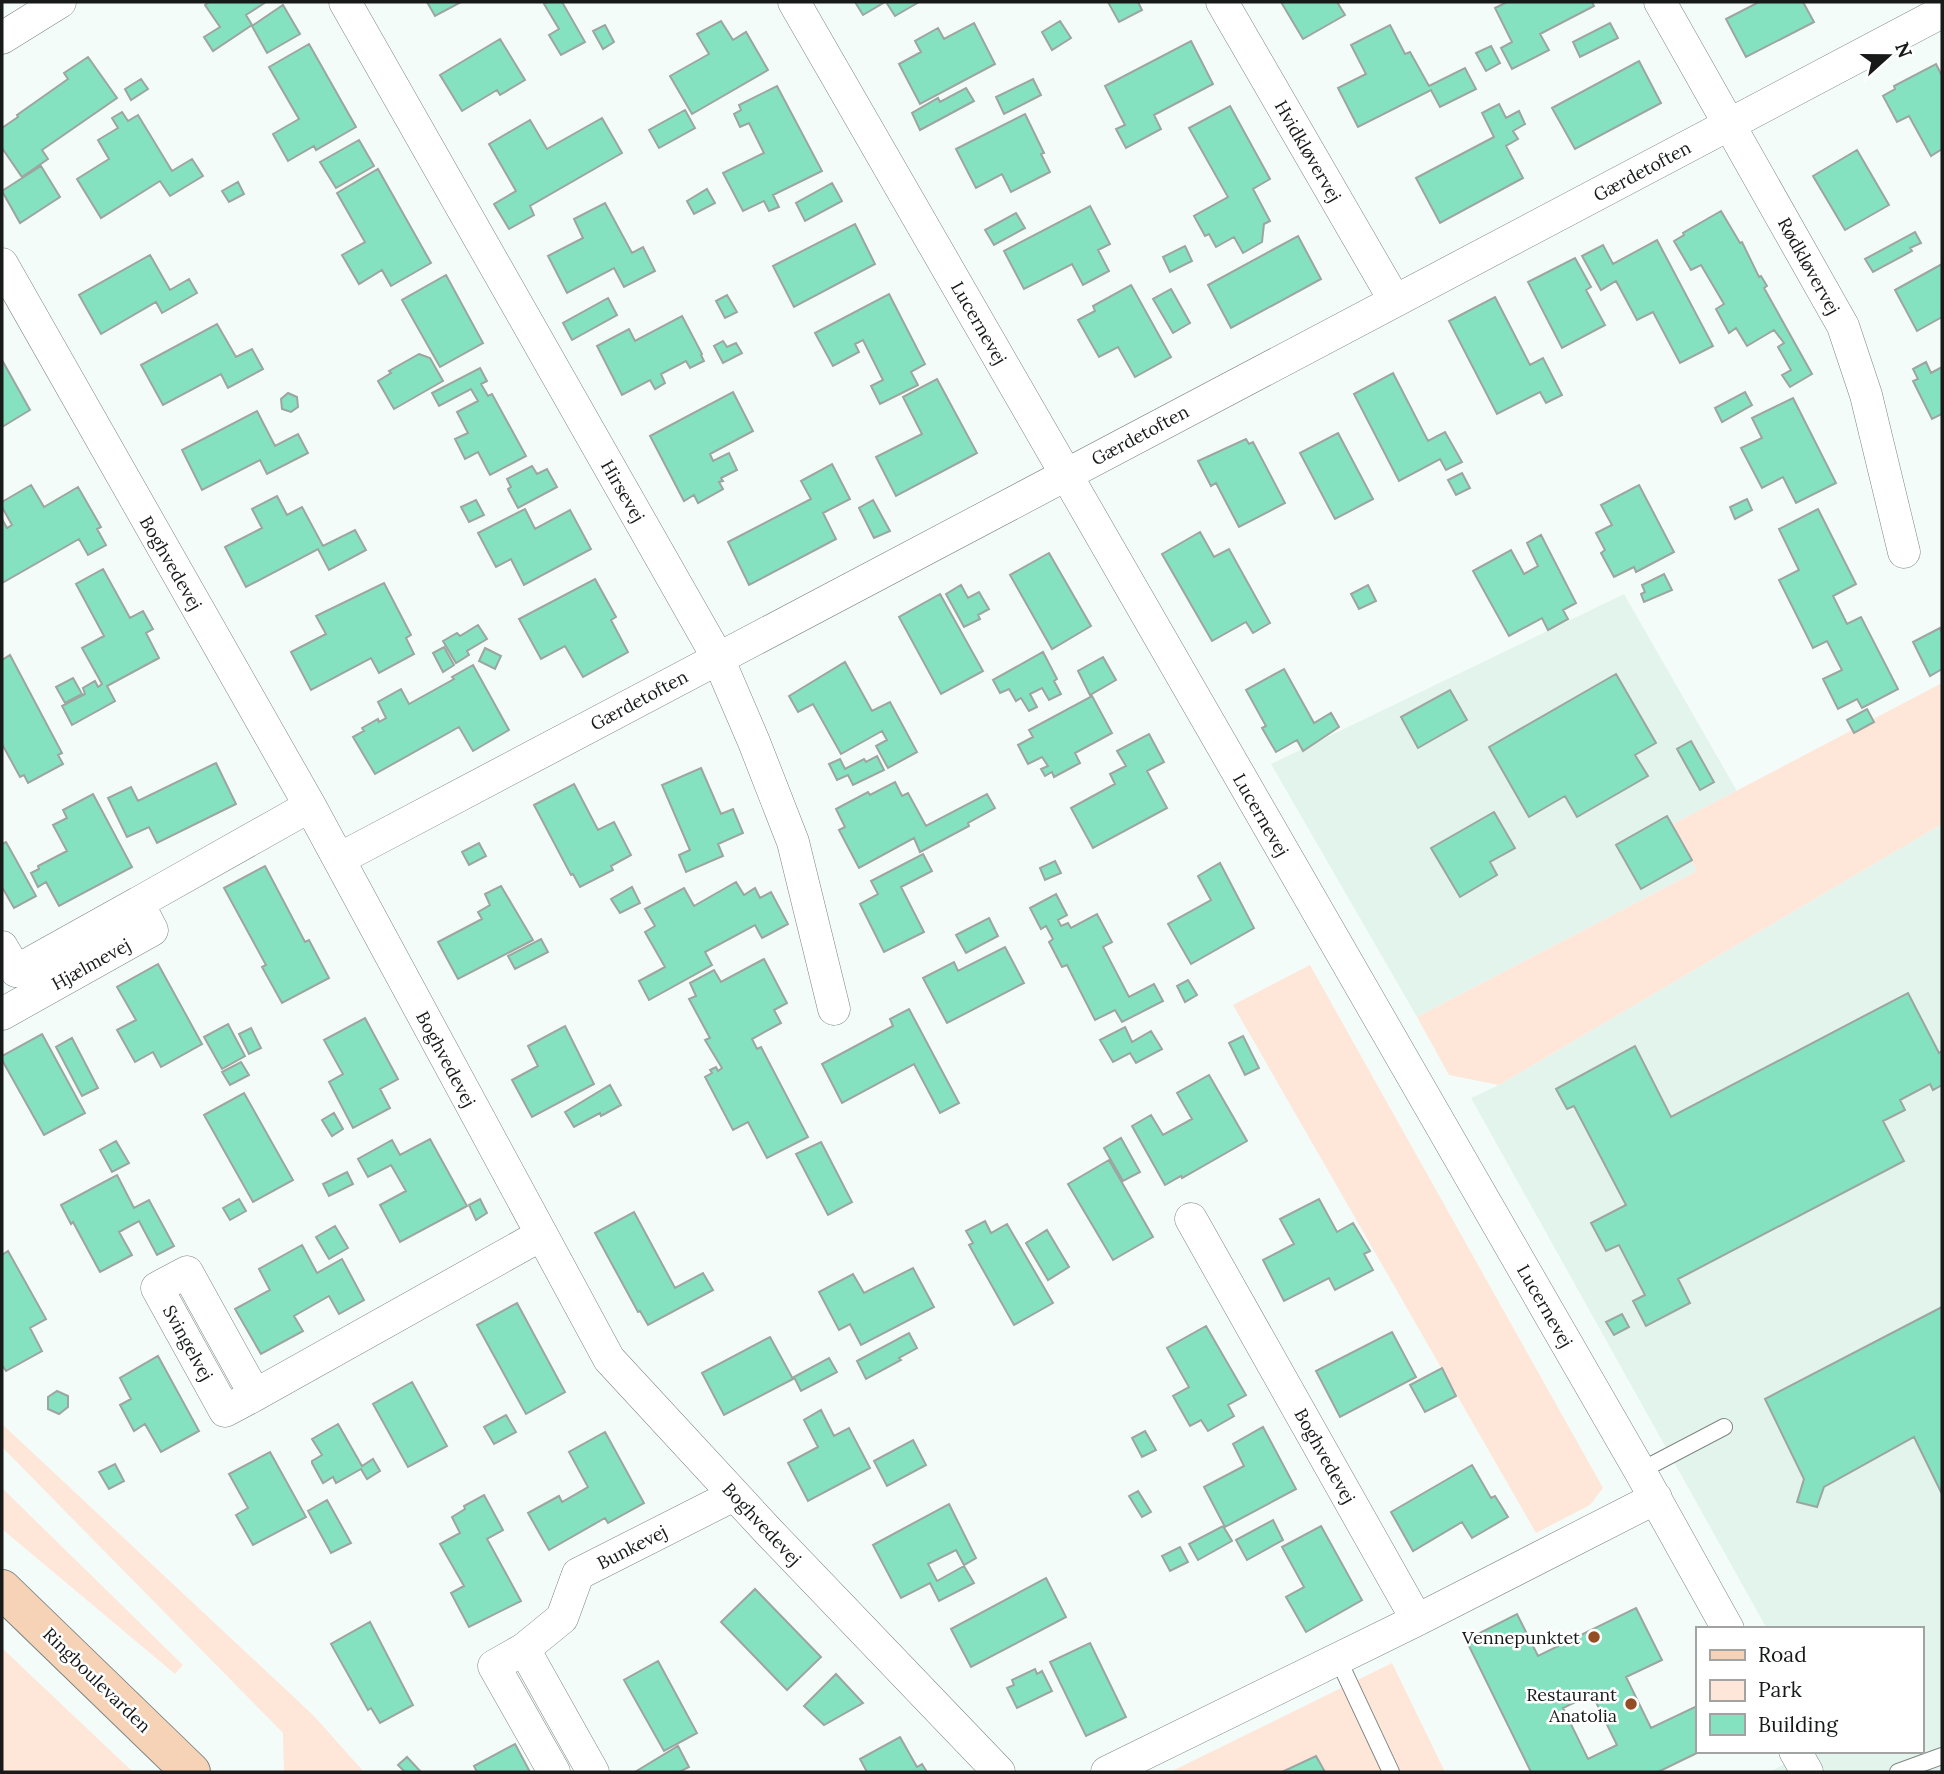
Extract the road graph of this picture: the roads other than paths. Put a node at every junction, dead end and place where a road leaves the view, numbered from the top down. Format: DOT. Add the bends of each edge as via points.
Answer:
graph roads {
  1 [pos="60,2"];
  2 [pos="345,2"];
  3 [pos="793,2"];
  4 [pos="1222,2"];
  5 [pos="1660,2"];
  6 [pos="1942,12"];
  7 [pos="2,38"];
  8 [pos="1730,124"];
  9 [pos="2,264"];
  10 [pos="1395,301"];
  11 [pos="1066,475"];
  12 [pos="1904,552"];
  13 [pos="718,658"];
  14 [pos="310,806"];
  15 [pos="339,859"];
  16 [pos="138,903"];
  17 [pos="2,947"];
  18 [pos="834,1009"];
  19 [pos="2,1014"];
  20 [pos="1191,1219"];
  21 [pos="541,1235"];
  22 [pos="255,1395"];
  23 [pos="1724,1427"];
  24 [pos="1640,1471"];
  25 [pos="734,1495"];
  26 [pos="1656,1498"];
  27 [pos="2,1589"];
  28 [pos="1417,1620"];
  29 [pos="1727,1627"];
  30 [pos="524,1649"];
  31 [pos="1338,1659"];
  32 [pos="1796,1753"];
  33 [pos="1942,1756"];
  34 [pos="191,1772"];
  35 [pos="554,1772"];
  36 [pos="593,1772"];
  37 [pos="999,1772"];
  38 [pos="1107,1772"];
  39 [pos="1391,1772"];
  40 [pos="1807,1772"];
  41 [pos="1898,1772"];
  1 -- 7 [label="street"];
  2 -- 13 [label="street, Hirsevej"];
  3 -- 11 [label="street, Lucernevej"];
  4 -- 10 [label="street, Hvidkløvervej"];
  5 -- 8 [label="street, Rødkløvervej"];
  6 -- 8 [label="street, Gærdetoften"];
  8 -- 10 [label="street, Gærdetoften"];
  8 -- 12 [label="street, Rødkløvervej" via="1843,326 1867,395"];
  9 -- 14 [label="street, Boghvedevej"];
  10 -- 11 [label="street, Gærdetoften"];
  11 -- 13 [label="street, Gærdetoften"];
  11 -- 24 [label="street, Lucernevej"];
  13 -- 15 [label="street, Gærdetoften"];
  13 -- 18 [label="street, Hirsevej" via="793,842"];
  14 -- 15 [label="street, Boghvedevej"];
  14 -- 16 [label="street, Hjælmevej"];
  15 -- 21 [label="street, Boghvedevej"];
  16 -- 17 [label="street, Hjælmevej" via="16,971"];
  16 -- 19 [label="street, Hjælmevej" via="152,930"];
  20 -- 28 [label="street, Boghvedevej"];
  21 -- 22 [label="street"];
  21 -- 25 [label="street, Boghvedevej" via="610,1359"];
  23 -- 24 [label="lane"];
  24 -- 26 [label="street, Lucernevej"];
  25 -- 30 [label="street, Bunkevej" via="578,1574 562,1618"];
  25 -- 37 [label="street, Boghvedevej"];
  26 -- 28 [label="street"];
  26 -- 29 [label="street, Lucernevej"];
  27 -- 34 [label="main road, Ringboulevarden"];
  28 -- 31 [label="street"];
  30 -- 35 [label="street, Bunkevej" via="494,1666"];
  30 -- 36 [label="street"];
  31 -- 38 [label="street"];
  31 -- 39 [label="lane"];
  32 -- 40 [label="street"];
  33 -- 41 [label="lane"];
}
